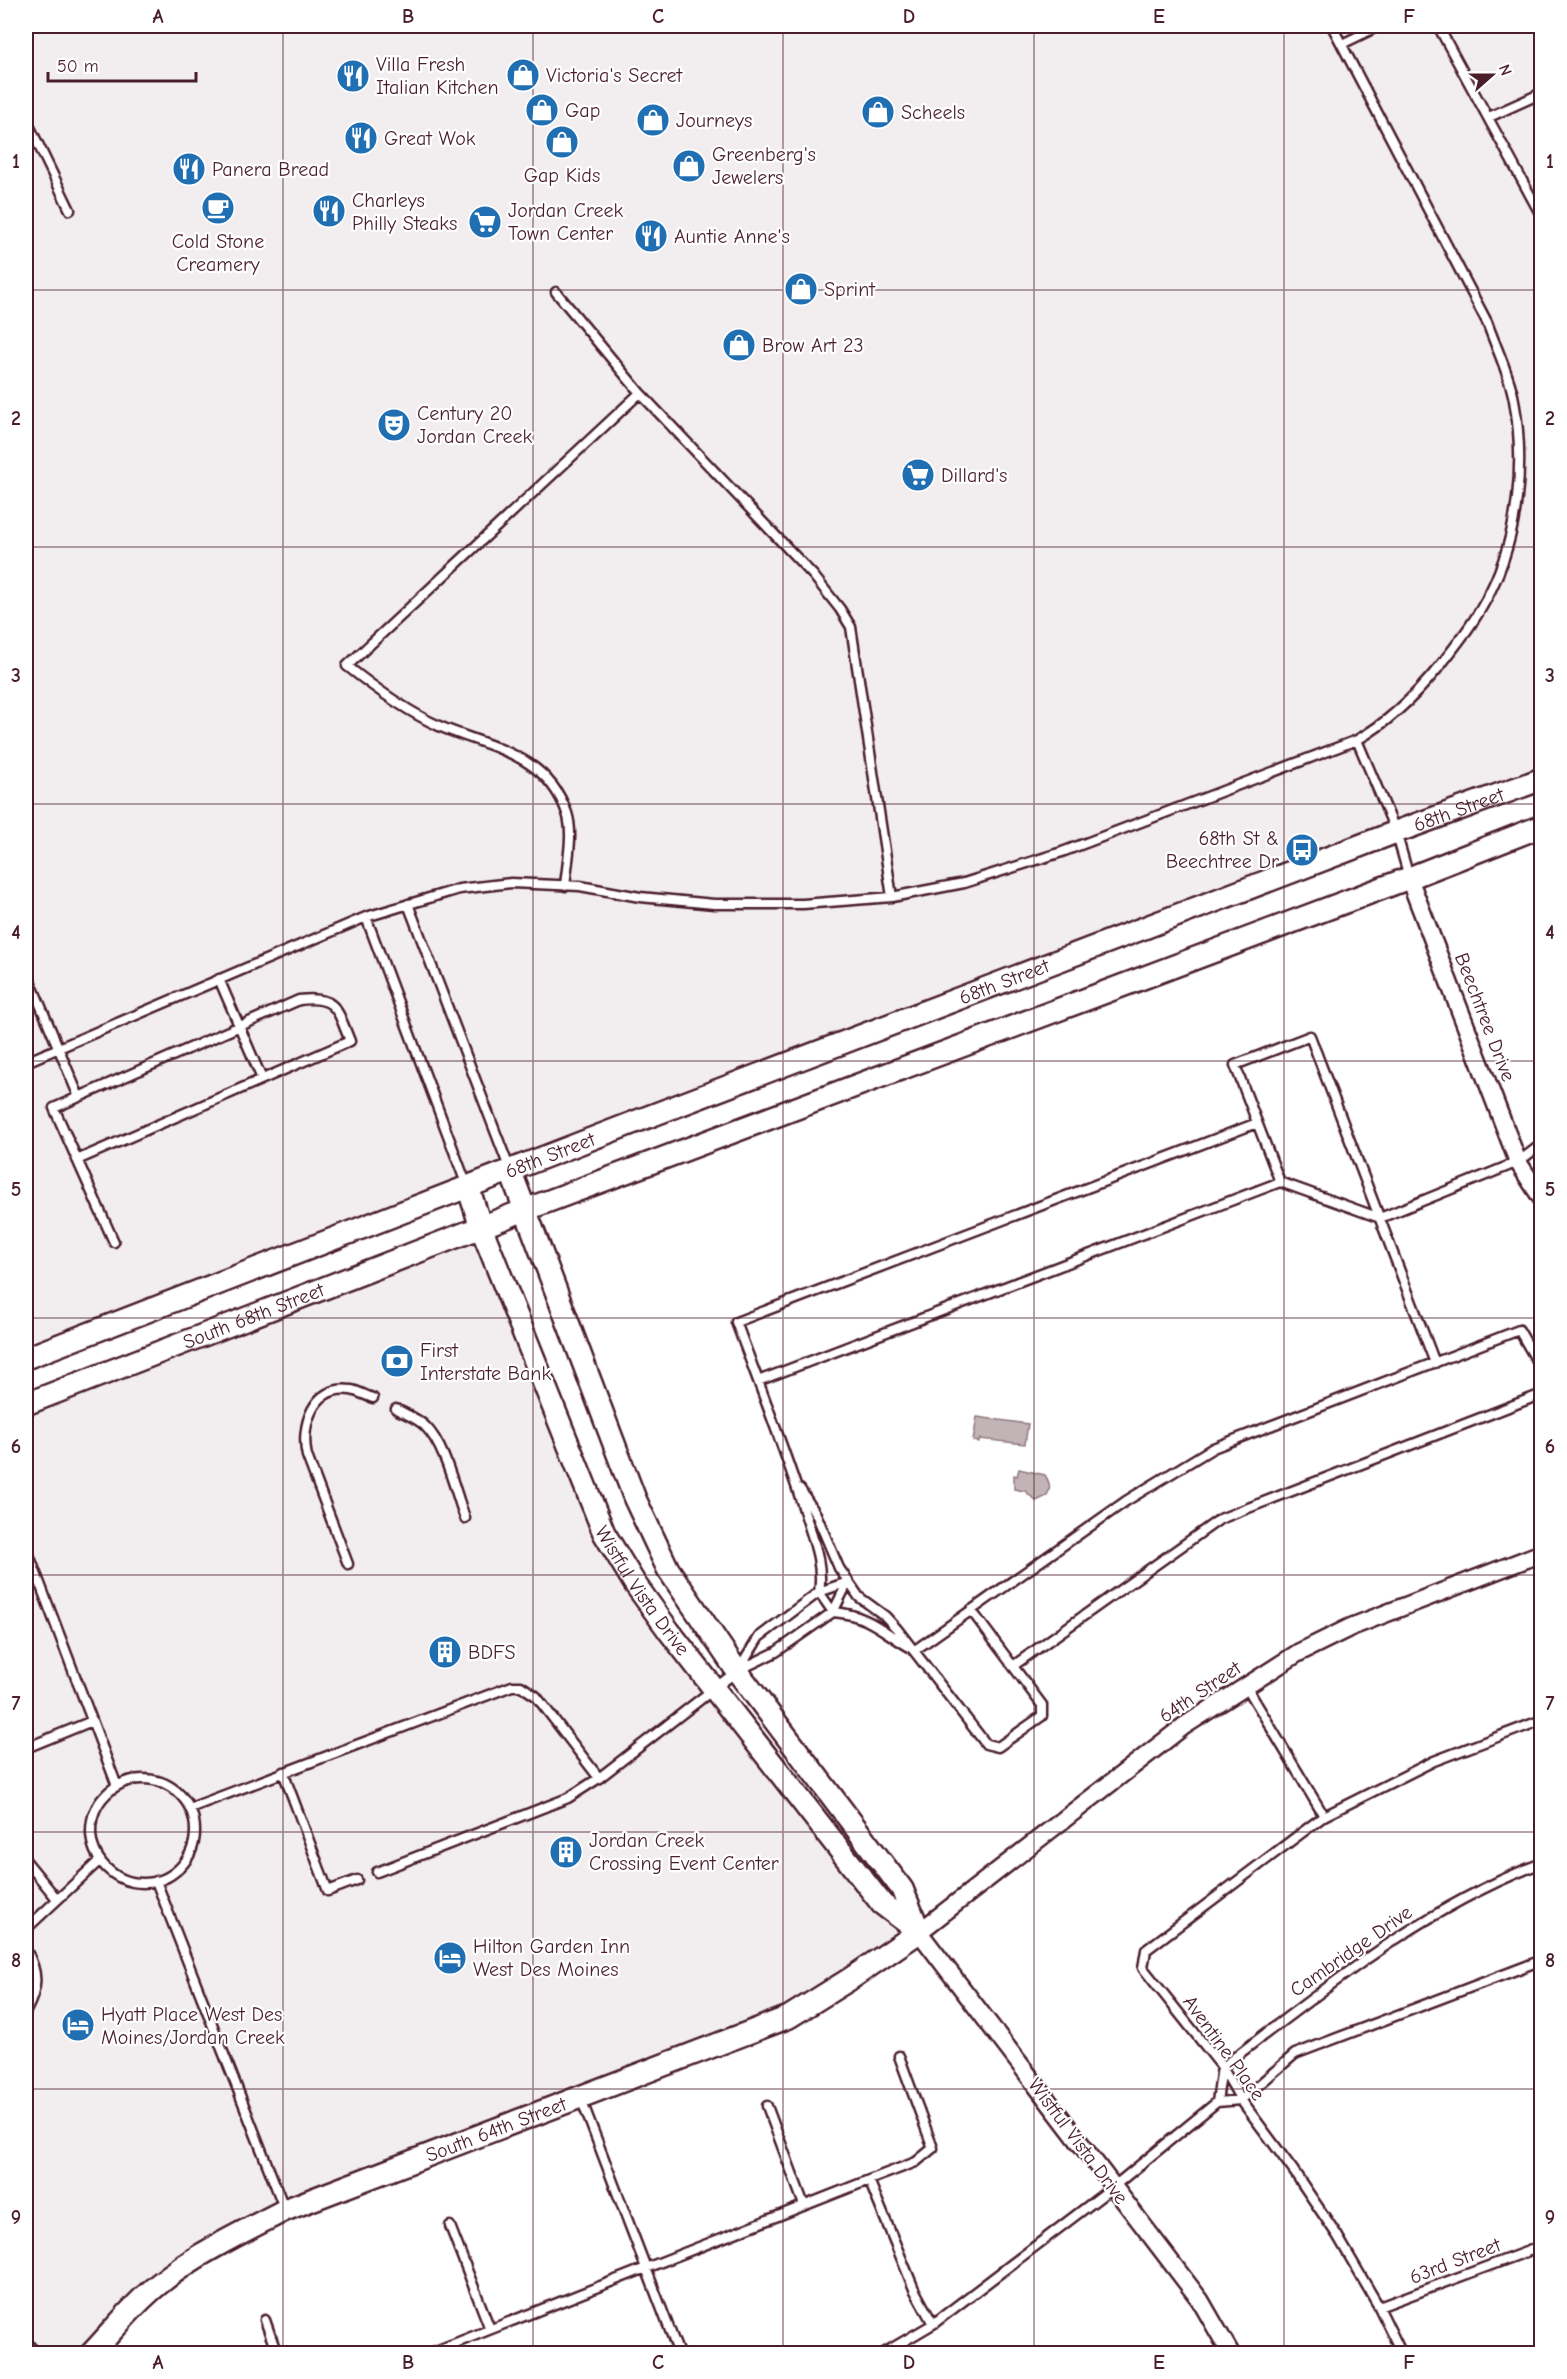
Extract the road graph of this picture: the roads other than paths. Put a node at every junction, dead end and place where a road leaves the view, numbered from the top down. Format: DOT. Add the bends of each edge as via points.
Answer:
graph roads {
  1 [pos="1332,26"];
  2 [pos="1380,26"];
  3 [pos="1438,26"];
  4 [pos="1342,44"];
  5 [pos="1542,93"];
  6 [pos="1489,117"];
  7 [pos="26,119"];
  8 [pos="70,210"];
  9 [pos="1542,217"];
  10 [pos="556,292"];
  11 [pos="640,393"];
  12 [pos="1357,740"];
  13 [pos="1542,779"];
  14 [pos="1542,826"];
  15 [pos="1396,832"];
  16 [pos="1410,878"];
  17 [pos="565,886"];
  18 [pos="892,897"];
  19 [pos="408,904"];
  20 [pos="366,917"];
  21 [pos="26,971"];
  22 [pos="219,979"];
  23 [pos="239,1026"];
  24 [pos="58,1048"];
  25 [pos="26,1062"];
  26 [pos="262,1079"];
  27 [pos="79,1097"];
  28 [pos="1257,1123"];
  29 [pos="1542,1144"];
  30 [pos="77,1160"];
  31 [pos="1518,1162"];
  32 [pos="510,1170"];
  33 [pos="1280,1182"];
  34 [pos="468,1187"];
  35 [pos="1542,1199"];
  36 [pos="525,1210"];
  37 [pos="1380,1218"];
  38 [pos="481,1227"];
  39 [pos="114,1242"];
  40 [pos="26,1359"];
  41 [pos="1435,1363"];
  42 [pos="1542,1370"];
  43 [pos="758,1381"];
  44 [pos="1542,1394"];
  45 [pos="373,1398"];
  46 [pos="26,1404"];
  47 [pos="396,1408"];
  48 [pos="794,1479"];
  49 [pos="465,1518"];
  50 [pos="26,1547"];
  51 [pos="1542,1553"];
  52 [pos="348,1564"];
  53 [pos="848,1582"];
  54 [pos="819,1592"];
  55 [pos="971,1610"];
  56 [pos="832,1612"];
  57 [pos="915,1650"];
  58 [pos="1013,1666"];
  59 [pos="737,1671"];
  60 [pos="1246,1686"];
  61 [pos="714,1689"];
  62 [pos="1542,1720"];
  63 [pos="92,1721"];
  64 [pos="26,1748"];
  65 [pos="283,1772"];
  66 [pos="599,1778"];
  67 [pos="117,1786"];
  68 [pos="190,1808"];
  69 [pos="1324,1816"];
  70 [pos="100,1860"];
  71 [pos="26,1861"];
  72 [pos="1542,1863"];
  73 [pos="377,1872"];
  74 [pos="357,1880"];
  75 [pos="156,1881"];
  76 [pos="57,1899"];
  77 [pos="26,1929"];
  78 [pos="920,1932"];
  79 [pos="26,1950"];
  80 [pos="1542,1960"];
  81 [pos="26,2011"];
  82 [pos="899,2056"];
  83 [pos="1222,2067"];
  84 [pos="580,2096"];
  85 [pos="1241,2100"];
  86 [pos="1218,2102"];
  87 [pos="767,2106"];
  88 [pos="868,2180"];
  89 [pos="1113,2187"];
  90 [pos="804,2205"];
  91 [pos="285,2210"];
  92 [pos="450,2226"];
  93 [pos="1542,2246"];
  94 [pos="646,2268"];
  95 [pos="1379,2307"];
  96 [pos="264,2320"];
  97 [pos="933,2324"];
  98 [pos="490,2329"];
  99 [pos="26,2348"];
  100 [pos="32,2354"];
  101 [pos="91,2354"];
  102 [pos="277,2354"];
  103 [pos="428,2354"];
  104 [pos="679,2354"];
  105 [pos="882,2354"];
  106 [pos="1231,2354"];
  107 [pos="1402,2354"];
  1 -- 4 [label="lane"];
  2 -- 4 [label="lane"];
  3 -- 6 [label="lane"];
  4 -- 12 [label="lane" via="1487,322 1514,398 1520,450 1509,542 1490,592 1457,645 1422,688 1377,729"];
  5 -- 6 [label="lane"];
  6 -- 9 [label="lane"];
  7 -- 8 [label="lane"];
  10 -- 11 [label="lane"];
  11 -- 17 [label="lane" via="347,666 386,695 438,725 525,759 548,779 567,814 570,832"];
  11 -- 18 [label="lane" via="813,575 850,627"];
  12 -- 15 [label="lane"];
  12 -- 18 [label="lane" via="1062,852 964,883"];
  13 -- 15 [label="street, 68th Street"];
  14 -- 16 [label="street"];
  15 -- 16 [label="lane"];
  15 -- 32 [label="street, 68th Street"];
  16 -- 31 [label="street, Beechtree Drive"];
  16 -- 36 [label="street"];
  17 -- 18 [label="lane" via="714,904 803,904"];
  17 -- 19 [label="lane" via="511,883 469,888"];
  19 -- 20 [label="lane"];
  19 -- 32 [label="lane"];
  20 -- 22 [label="lane"];
  20 -- 34 [label="lane"];
  21 -- 24 [label="lane"];
  22 -- 23 [label="lane"];
  22 -- 24 [label="lane"];
  23 -- 26 [label="lane"];
  23 -- 26 [label="lane" via="299,1000 330,1001 337,1010 350,1041"];
  23 -- 27 [label="lane"];
  24 -- 25 [label="lane"];
  24 -- 27 [label="lane"];
  26 -- 30 [label="lane"];
  27 -- 30 [label="lane" via="54,1108"];
  28 -- 33 [label="lane"];
  28 -- 37 [label="lane" via="1235,1065 1310,1036"];
  28 -- 43 [label="lane" via="736,1322"];
  29 -- 31 [label="lane"];
  30 -- 39 [label="lane"];
  31 -- 35 [label="street, Beechtree Drive"];
  31 -- 37 [label="lane"];
  32 -- 34 [label="street, 68th Street"];
  32 -- 36 [label="street, Wistful Vista Drive"];
  33 -- 37 [label="lane"];
  33 -- 43 [label="lane"];
  34 -- 38 [label="street, Wistful Vista Drive"];
  34 -- 40 [label="street"];
  36 -- 38 [label="street"];
  36 -- 59 [label="street, Wistful Vista Drive" via="635,1499 668,1569"];
  37 -- 41 [label="lane"];
  38 -- 46 [label="street, South 68th Street"];
  38 -- 61 [label="street, Wistful Vista Drive" via="604,1533 642,1594"];
  41 -- 42 [label="lane" via="1519,1330"];
  41 -- 55 [label="lane" via="1213,1448 1126,1501"];
  43 -- 48 [label="lane"];
  44 -- 58 [label="lane" via="1220,1519"];
  45 -- 52 [label="lane" via="351,1390 323,1396 314,1404 304,1430 307,1456"];
  47 -- 49 [label="lane" via="419,1421 434,1439"];
  48 -- 53 [label="lane" via="816,1514"];
  48 -- 54 [label="lane" via="819,1559"];
  50 -- 63 [label="lane"];
  51 -- 60 [label="street, 64th Street" via="1351,1627 1298,1653"];
  53 -- 54 [label="lane"];
  53 -- 56 [label="lane"];
  53 -- 57 [label="lane"];
  54 -- 56 [label="lane"];
  54 -- 59 [label="lane" via="759,1637"];
  55 -- 57 [label="lane"];
  55 -- 58 [label="lane"];
  56 -- 57 [label="lane" via="870,1621"];
  56 -- 59 [label="lane" via="776,1652"];
  57 -- 58 [label="lane" via="986,1744 998,1747 1042,1716 1042,1704"];
  59 -- 61 [label="lane"];
  59 -- 78 [label="street, Wistful Vista Drive" via="902,1889"];
  60 -- 69 [label="lane"];
  60 -- 78 [label="street, 64th Street" via="1184,1726"];
  61 -- 66 [label="lane"];
  61 -- 78 [label="street, Wistful Vista Drive" via="882,1904"];
  62 -- 69 [label="lane, Aventine Place" via="1434,1761"];
  63 -- 64 [label="lane"];
  63 -- 67 [label="lane"];
  65 -- 66 [label="lane" via="512,1686 521,1686 536,1696"];
  65 -- 68 [label="lane"];
  65 -- 74 [label="lane" via="328,1891"];
  66 -- 73 [label="lane" via="568,1798"];
  67 -- 68 [label="lane" via="149,1779 169,1785"];
  67 -- 70 [label="lane" via="99,1803 91,1828"];
  68 -- 75 [label="lane" via="195,1838 189,1856 177,1870"];
  69 -- 83 [label="lane, Aventine Place" via="1146,1950 1143,1968"];
  70 -- 75 [label="lane" via="119,1877 134,1882"];
  70 -- 76 [label="lane"];
  71 -- 76 [label="lane"];
  72 -- 83 [label="lane, Cambridge Drive" via="1422,1921"];
  75 -- 91 [label="lane"];
  76 -- 77 [label="lane"];
  78 -- 84 [label="street, South 64th Street" via="789,2017"];
  78 -- 89 [label="street, Wistful Vista Drive"];
  79 -- 81 [label="lane" via="36,1980 35,1995"];
  80 -- 85 [label="lane" via="1295,2054"];
  82 -- 88 [label="lane" via="933,2148 916,2162"];
  83 -- 85 [label="lane, Aventine Place"];
  83 -- 86 [label="lane"];
  84 -- 91 [label="street, South 64th Street"];
  84 -- 94 [label="lane"];
  85 -- 86 [label="lane"];
  85 -- 95 [label="lane, Aventine Place" via="1332,2227"];
  86 -- 89 [label="lane"];
  87 -- 90 [label="lane"];
  88 -- 90 [label="lane"];
  88 -- 97 [label="lane"];
  89 -- 97 [label="lane"];
  89 -- 106 [label="street, Wistful Vista Drive" via="1200,2300"];
  90 -- 94 [label="lane"];
  91 -- 101 [label="street, South 64th Street" via="181,2268 145,2296"];
  92 -- 98 [label="lane"];
  93 -- 95 [label="lane, 63rd Street"];
  94 -- 98 [label="lane"];
  94 -- 104 [label="lane"];
  95 -- 107 [label="lane, Aventine Place"];
  96 -- 102 [label="lane"];
  97 -- 105 [label="lane"];
  98 -- 103 [label="lane"];
  99 -- 100 [label="street"];
}
